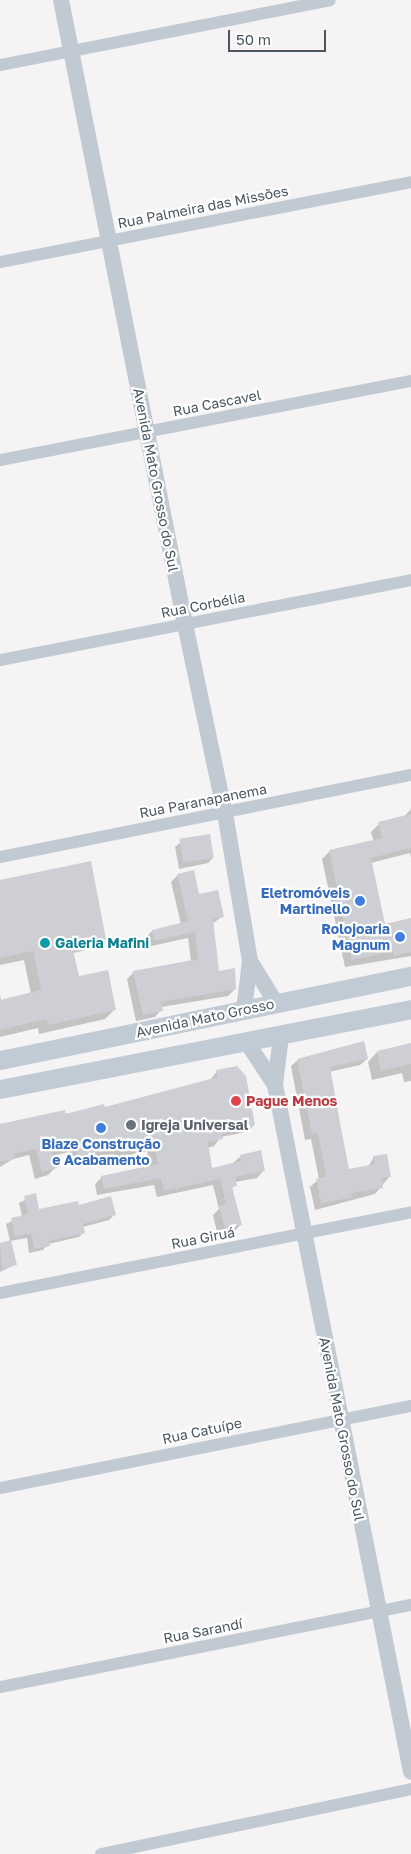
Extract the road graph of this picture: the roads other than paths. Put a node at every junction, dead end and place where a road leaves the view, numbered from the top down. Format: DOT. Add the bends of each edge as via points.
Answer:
graph roads {
  1 [pos="61,0"];
  2 [pos="330,0"];
  3 [pos="73,51"];
  4 [pos="0,65"];
  5 [pos="411,182"];
  6 [pos="108,241"];
  7 [pos="0,262"];
  8 [pos="411,381"];
  9 [pos="146,432"];
  10 [pos="0,460"];
  11 [pos="411,580"];
  12 [pos="184,624"];
  13 [pos="0,660"];
  14 [pos="411,775"];
  15 [pos="225,812"];
  16 [pos="0,856"];
  17 [pos="250,961"];
  18 [pos="411,976"];
  19 [pos="276,1003"];
  20 [pos="411,1009"];
  21 [pos="244,1010"];
  22 [pos="281,1036"];
  23 [pos="246,1041"];
  24 [pos="0,1060"];
  25 [pos="275,1084"];
  26 [pos="0,1089"];
  27 [pos="411,1212"];
  28 [pos="302,1234"];
  29 [pos="0,1293"];
  30 [pos="411,1406"];
  31 [pos="340,1418"];
  32 [pos="0,1488"];
  33 [pos="411,1605"];
  34 [pos="378,1611"];
  35 [pos="0,1687"];
  36 [pos="411,1772"];
  37 [pos="411,1789"];
  38 [pos="100,1854"];
  1 -- 3 [label="street, Avenida Mato Grosso do Sul"];
  2 -- 3 [label="street"];
  3 -- 4 [label="street"];
  3 -- 6 [label="street, Avenida Mato Grosso do Sul"];
  5 -- 6 [label="street, Rua Palmeira das Missões"];
  6 -- 7 [label="street, Rua Palmeira das Missões"];
  6 -- 9 [label="street, Avenida Mato Grosso do Sul"];
  8 -- 9 [label="street, Rua Cascavel"];
  9 -- 10 [label="street, Rua Cascavel"];
  9 -- 12 [label="street, Avenida Mato Grosso do Sul"];
  11 -- 12 [label="street, Rua Corbélia"];
  12 -- 13 [label="street, Rua Corbélia"];
  12 -- 15 [label="street, Avenida Mato Grosso do Sul"];
  14 -- 15 [label="street, Rua Paranapanema"];
  15 -- 16 [label="street, Rua Paranapanema"];
  15 -- 17 [label="street, Avenida Mato Grosso do Sul"];
  17 -- 19 [label="street"];
  17 -- 21 [label="street"];
  18 -- 19 [label="main road, Avenida Mato Grosso"];
  19 -- 21 [label="main road, Avenida Mato Grosso"];
  20 -- 22 [label="main road"];
  21 -- 24 [label="main road, Avenida Mato Grosso"];
  22 -- 23 [label="main road"];
  22 -- 25 [label="street"];
  23 -- 25 [label="street"];
  23 -- 26 [label="main road"];
  25 -- 28 [label="street, Avenida Mato Grosso do Sul"];
  27 -- 28 [label="street, Rua Giruá"];
  28 -- 29 [label="street, Rua Giruá"];
  28 -- 31 [label="street, Avenida Mato Grosso do Sul"];
  30 -- 31 [label="street, Rua Catuípe"];
  31 -- 32 [label="street, Rua Catuípe"];
  31 -- 34 [label="street, Avenida Mato Grosso do Sul"];
  33 -- 34 [label="street, Rua Sarandí"];
  34 -- 35 [label="street, Rua Sarandí"];
  34 -- 36 [label="street, Avenida Mato Grosso do Sul"];
  37 -- 38 [label="street"];
}
